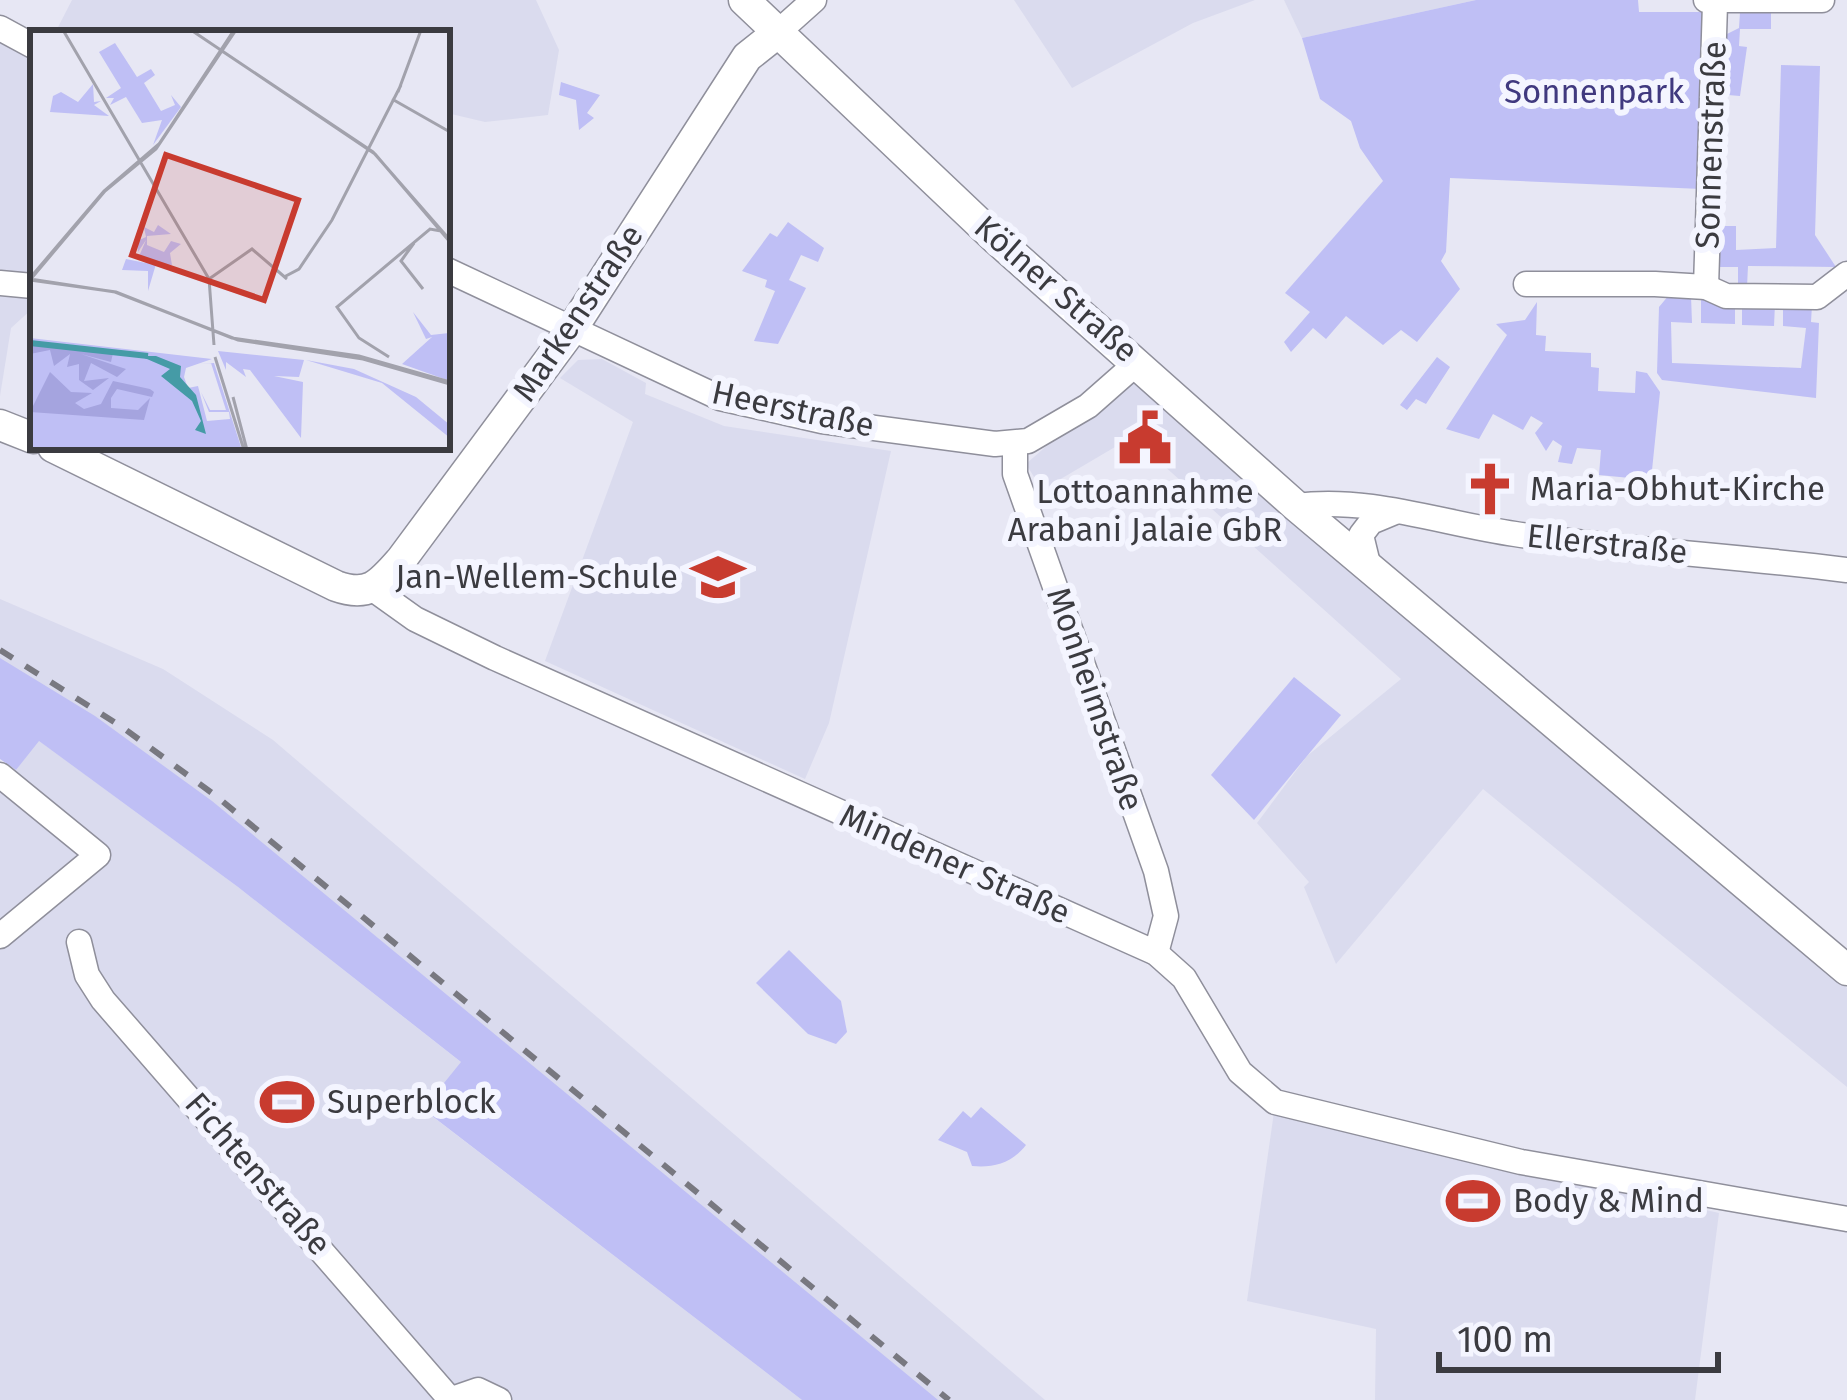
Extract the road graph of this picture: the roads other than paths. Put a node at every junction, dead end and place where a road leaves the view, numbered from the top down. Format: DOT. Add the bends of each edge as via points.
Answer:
graph roads {
  1 [pos="814,0"];
  2 [pos="1822,0"];
  3 [pos="744,1"];
  4 [pos="1711,2"];
  5 [pos="0,28"];
  6 [pos="776,34"];
  7 [pos="30,44"];
  8 [pos="450,271"];
  9 [pos="1847,274"];
  10 [pos="0,283"];
  11 [pos="1526,284"];
  12 [pos="30,286"];
  13 [pos="1706,287"];
  14 [pos="570,332"];
  15 [pos="1138,362"];
  16 [pos="0,425"];
  17 [pos="30,437"];
  18 [pos="1015,446"];
  19 [pos="59,450"];
  20 [pos="1296,506"];
  21 [pos="1397,512"];
  22 [pos="1369,568"];
  23 [pos="1847,570"];
  24 [pos="373,589"];
  25 [pos="0,775"];
  26 [pos="0,936"];
  27 [pos="79,942"];
  28 [pos="1156,953"];
  29 [pos="1847,970"];
  30 [pos="1847,1219"];
  31 [pos="450,1399"];
  32 [pos="499,1400"];
  1 -- 6 [label="street"];
  2 -- 4 [label="street, Sonnenstraße"];
  3 -- 6 [label="main road, Kölner Straße"];
  4 -- 13 [label="street, Sonnenstraße"];
  5 -- 7 [label="street"];
  6 -- 14 [label="main road, Markenstraße" via="740,66"];
  6 -- 15 [label="main road, Kölner Straße"];
  8 -- 14 [label="street, Heerstraße"];
  9 -- 13 [label="street, Sonnenstraße" via="1817,298 1726,296"];
  10 -- 12 [label="street"];
  11 -- 13 [label="street, Sonnenstraße"];
  14 -- 18 [label="street, Heerstraße" via="757,408"];
  14 -- 24 [label="main road, Markenstraße"];
  15 -- 18 [label="street" via="1088,406"];
  15 -- 20 [label="main road, Kölner Straße"];
  16 -- 17 [label="main road"];
  18 -- 28 [label="street, Monheimstraße" via="1015,474 1156,871 1166,916"];
  19 -- 24 [label="main road, Mindener Straße" via="336,586"];
  20 -- 21 [label="street, Ellerstraße"];
  20 -- 22 [label="main road, Kölner Straße"];
  21 -- 22 [label="street" via="1365,528"];
  21 -- 23 [label="street, Ellerstraße" via="1520,535"];
  22 -- 29 [label="main road, Kölner Straße"];
  24 -- 28 [label="street, Mindener Straße" via="495,658"];
  25 -- 26 [label="street" via="98,855"];
  27 -- 31 [label="street, Fichtenstraße" via="103,1000"];
  28 -- 30 [label="street, Mindener Straße" via="1184,978 1240,1072 1275,1102 1521,1162"];
  31 -- 32 [label="street, Fichtenstraße" via="478,1390"];
}
